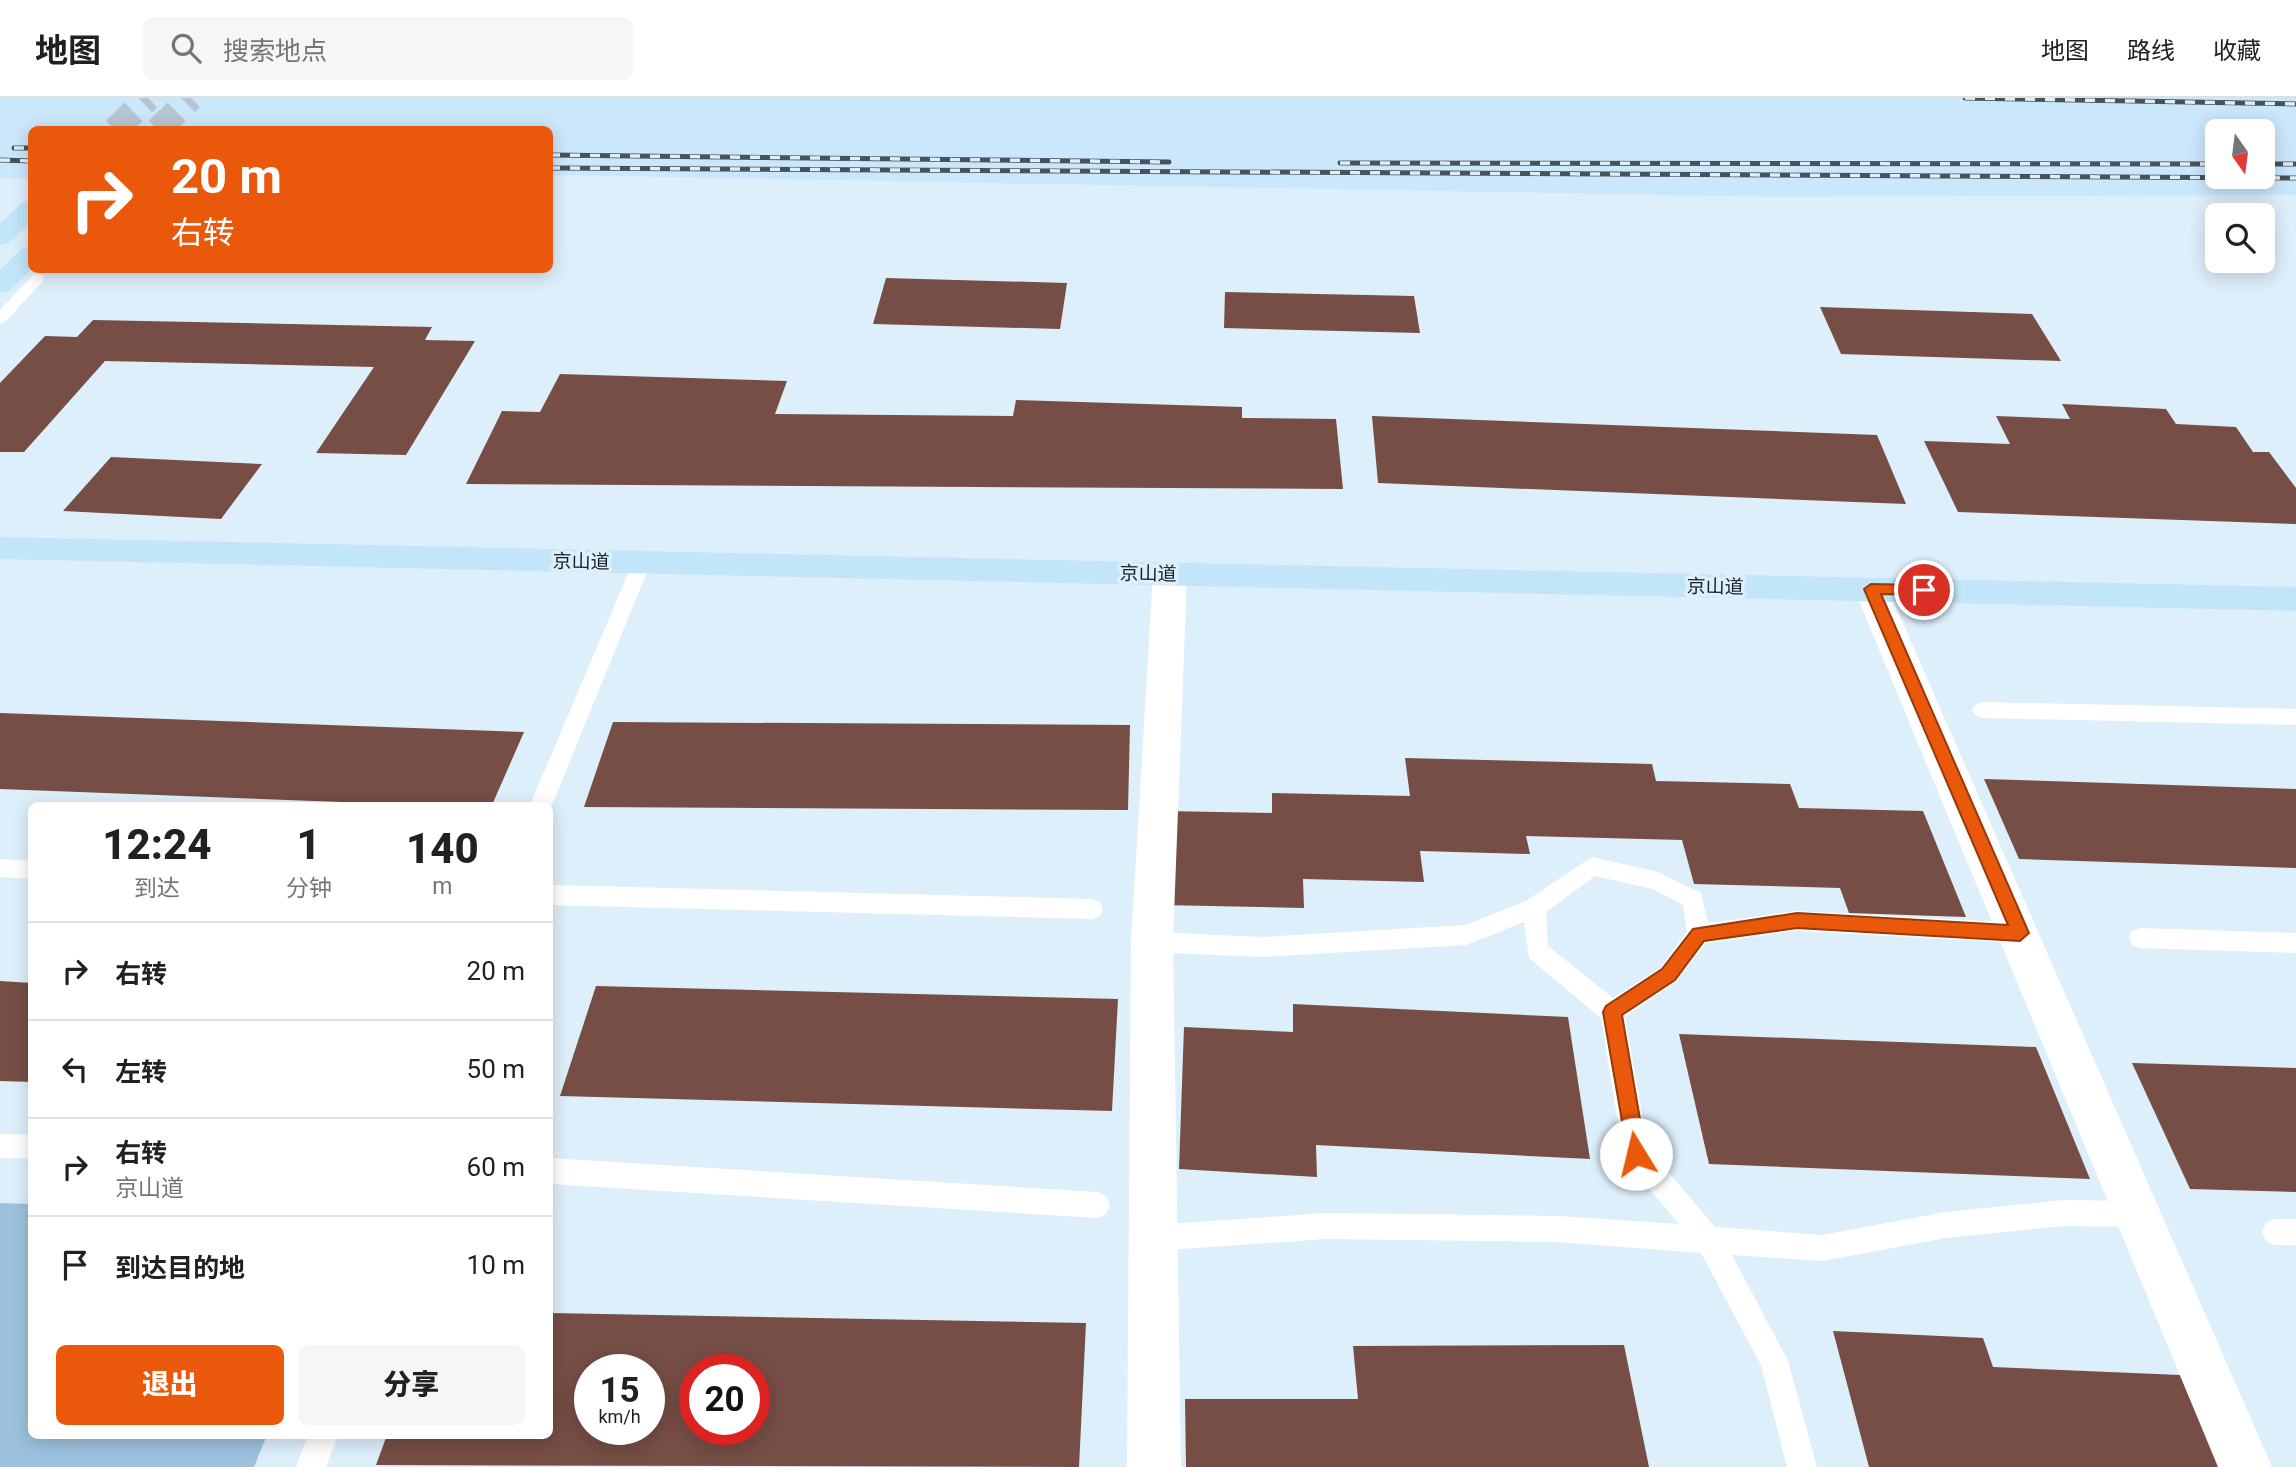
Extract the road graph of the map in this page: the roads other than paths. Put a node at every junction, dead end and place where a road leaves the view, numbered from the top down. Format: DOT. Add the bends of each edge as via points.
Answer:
graph roads {
  1 [pos="28,211"];
  2 [pos="0,237"];
  3 [pos="28,270"];
  4 [pos="30,273"];
  5 [pos="0,285"];
  6 [pos="0,319"];
  7 [pos="0,548"];
  8 [pos="642,562"];
  9 [pos="1170,574"];
  10 [pos="1871,589"];
  11 [pos="2296,599"];
  12 [pos="1982,710"];
  13 [pos="2296,717"];
  14 [pos="542,802"];
  15 [pos="0,868"];
  16 [pos="28,870"];
  17 [pos="553,895"];
  18 [pos="1534,908"];
  19 [pos="1092,909"];
  20 [pos="2020,933"];
  21 [pos="1699,934"];
  22 [pos="2140,937"];
  23 [pos="1152,943"];
  24 [pos="2296,943"];
  25 [pos="1612,1012"];
  26 [pos="0,1146"];
  27 [pos="28,1147"];
  28 [pos="553,1171"];
  29 [pos="1097,1205"];
  30 [pos="2138,1214"];
  31 [pos="1153,1238"];
  32 [pos="1709,1240"];
  33 [pos="322,1439"];
  34 [pos="311,1467"];
  35 [pos="1154,1467"];
  36 [pos="1802,1467"];
  37 [pos="2245,1467"];
  1 -- 2 [label="street"];
  3 -- 5 [label="street"];
  4 -- 6 [label="lane"];
  7 -- 8 [label="street, 京山道"];
  8 -- 9 [label="street, 京山道"];
  8 -- 14 [label="lane"];
  9 -- 10 [label="street, 京山道"];
  9 -- 23 [label="street"];
  10 -- 11 [label="street, 京山道"];
  10 -- 20 [label="street"];
  12 -- 13 [label="lane"];
  15 -- 16 [label="lane"];
  17 -- 19 [label="lane"];
  18 -- 21 [label="lane" via="1592,866 1658,881 1693,900"];
  18 -- 23 [label="lane" via="1466,935 1262,947"];
  18 -- 25 [label="lane" via="1537,951"];
  20 -- 21 [label="lane" via="1797,921"];
  20 -- 30 [label="street"];
  21 -- 25 [label="lane" via="1668,975"];
  22 -- 24 [label="lane"];
  23 -- 31 [label="street"];
  25 -- 32 [label="lane" via="1636,1154"];
  26 -- 27 [label="lane"];
  28 -- 29 [label="lane"];
  30 -- 32 [label="lane" via="2064,1213 1946,1225 1822,1248"];
  30 -- 37 [label="street"];
  31 -- 32 [label="lane" via="1326,1226 1558,1229"];
  31 -- 35 [label="street"];
  32 -- 36 [label="lane" via="1774,1361"];
  33 -- 34 [label="lane"];
}
